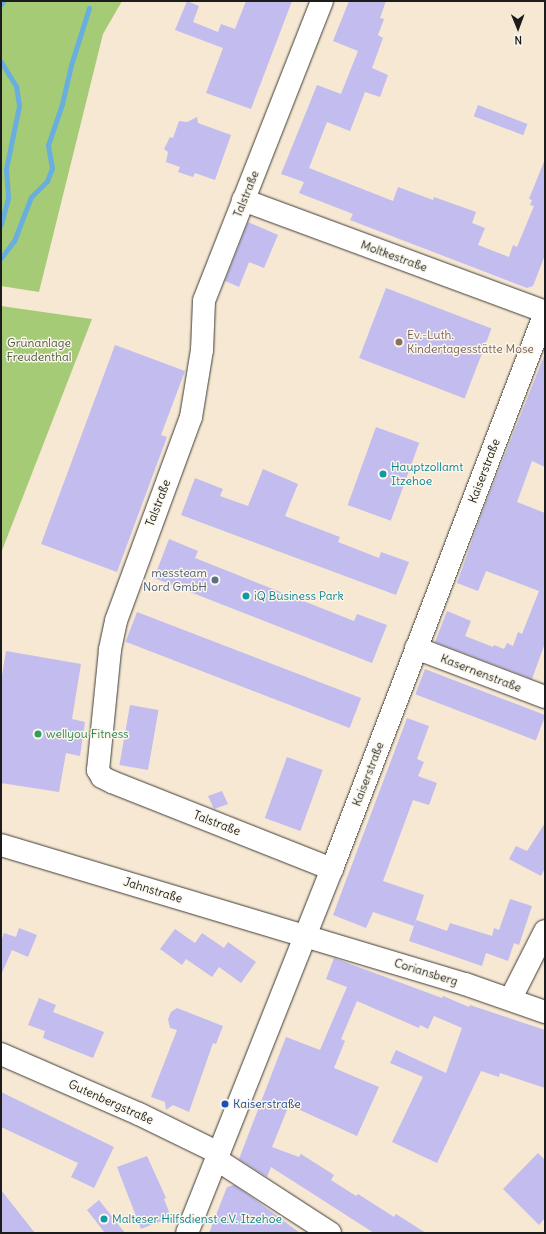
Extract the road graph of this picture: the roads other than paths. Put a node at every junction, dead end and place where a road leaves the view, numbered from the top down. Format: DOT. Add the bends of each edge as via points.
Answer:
graph roads {
  1 [pos="322,1"];
  2 [pos="243,200"];
  3 [pos="545,313"];
  4 [pos="416,648"];
  5 [pos="544,694"];
  6 [pos="1,845"];
  7 [pos="332,869"];
  8 [pos="545,931"];
  9 [pos="305,935"];
  10 [pos="511,998"];
  11 [pos="545,1012"];
  12 [pos="1,1054"];
  13 [pos="218,1156"];
  14 [pos="187,1233"];
  15 [pos="330,1233"];
  1 -- 2 [label="street, Talstraße"];
  2 -- 3 [label="street, Moltkestraße"];
  2 -- 7 [label="street, Talstraße" via="204,301 202,350 191,417 116,621 110,650 98,770 102,777 112,782"];
  3 -- 4 [label="street, Kaiserstraße"];
  4 -- 5 [label="street, Kasernenstraße"];
  4 -- 7 [label="street, Kaiserstraße"];
  6 -- 9 [label="street, Jahnstraße"];
  7 -- 9 [label="street, Kaiserstraße"];
  8 -- 10 [label="street"];
  9 -- 10 [label="street, Coriansberg"];
  9 -- 13 [label="street, Kaiserstraße"];
  10 -- 11 [label="street, Coriansberg"];
  12 -- 13 [label="street, Gutenbergstraße" via="139,1114"];
  13 -- 14 [label="street, Kaiserstraße"];
  13 -- 15 [label="street, Gutenbergstraße"];
}
